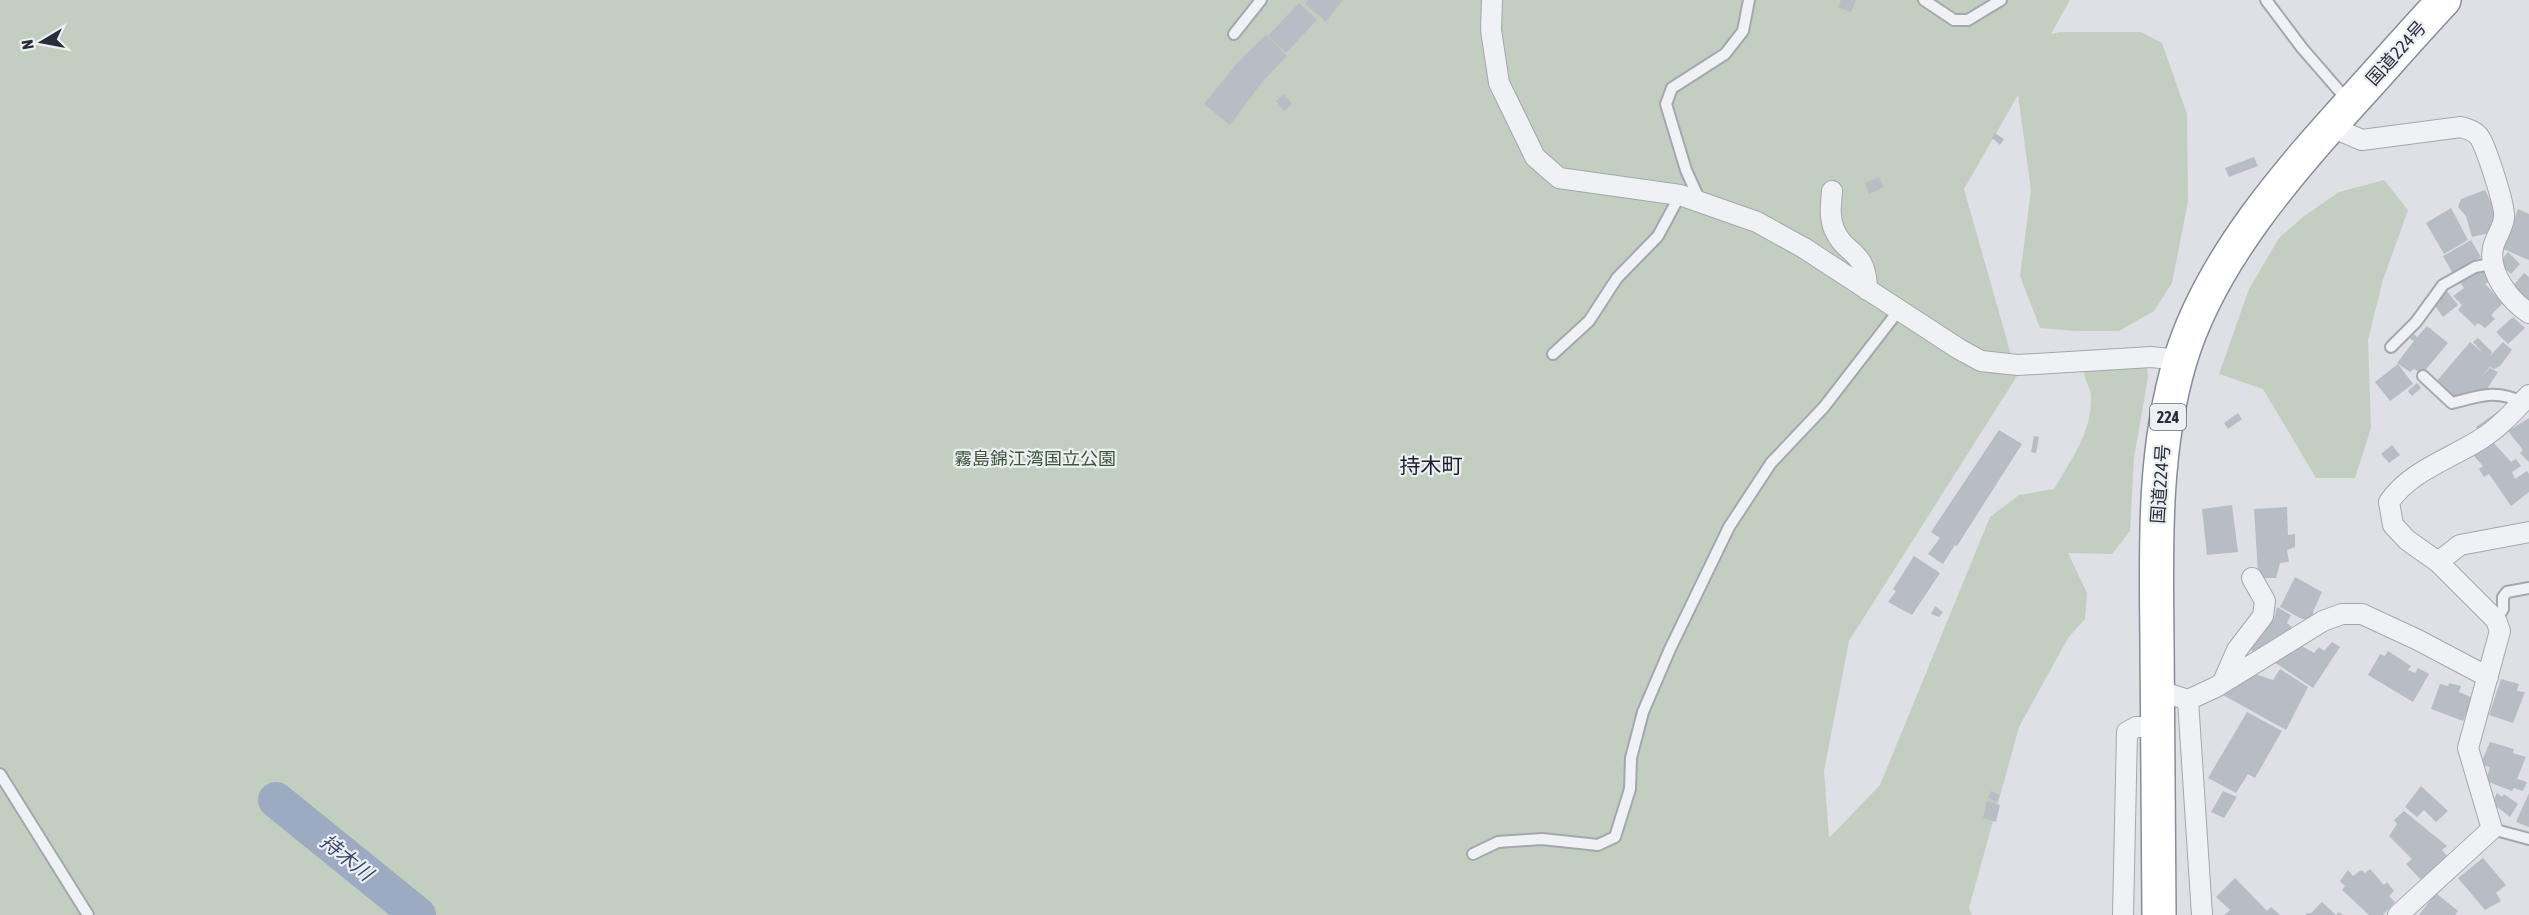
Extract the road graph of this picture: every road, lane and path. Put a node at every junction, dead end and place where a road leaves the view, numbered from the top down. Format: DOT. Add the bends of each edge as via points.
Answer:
graph roads {
  1 [pos="1261,0"];
  2 [pos="1492,0"];
  3 [pos="1749,0"];
  4 [pos="1924,0"];
  5 [pos="2001,0"];
  6 [pos="2266,0"];
  7 [pos="2444,0"];
  8 [pos="1234,34"];
  9 [pos="2340,115"];
  10 [pos="1832,191"];
  11 [pos="1680,195"];
  12 [pos="1700,201"];
  13 [pos="2491,264"];
  14 [pos="1867,290"];
  15 [pos="1899,310"];
  16 [pos="2529,313"];
  17 [pos="2391,347"];
  18 [pos="1553,354"];
  19 [pos="2180,360"];
  20 [pos="2423,376"];
  21 [pos="2526,398"];
  22 [pos="2529,532"];
  23 [pos="2438,562"];
  24 [pos="2252,578"];
  25 [pos="2529,588"];
  26 [pos="2496,620"];
  27 [pos="2488,677"];
  28 [pos="2223,682"];
  29 [pos="2157,690"];
  30 [pos="2187,700"];
  31 [pos="2158,727"];
  32 [pos="0,774"];
  33 [pos="2492,829"];
  34 [pos="2529,839"];
  35 [pos="1473,854"];
  36 [pos="88,915"];
  37 [pos="2123,915"];
  38 [pos="2159,915"];
  39 [pos="2202,915"];
  40 [pos="2398,915"];
  1 -- 8 [label="lane"];
  2 -- 11 [label="street" via="1491,30 1499,83 1535,157 1559,178"];
  3 -- 12 [label="lane" via="1743,31 1725,54 1672,88 1666,104"];
  4 -- 5 [label="lane" via="1954,20 1968,20"];
  6 -- 9 [label="lane" via="2302,48"];
  7 -- 9 [label="highway, 国道224号 / 224"];
  9 -- 13 [label="street" via="2362,140 2443,128 2471,129 2480,137 2505,217 2493,246"];
  9 -- 19 [label="highway, 国道224号 / 224" via="2252,224 2220,271"];
  10 -- 14 [label="street" via="1834,231 1859,258 1867,274"];
  11 -- 12 [label="street"];
  11 -- 18 [label="lane" via="1658,236 1617,278 1589,321"];
  12 -- 14 [label="street" via="1757,222"];
  13 -- 16 [label="street" via="2504,288"];
  13 -- 17 [label="lane" via="2475,267 2443,285 2416,322"];
  14 -- 15 [label="street"];
  15 -- 19 [label="street" via="1981,361 2018,365 2151,357"];
  15 -- 35 [label="lane" via="1824,407 1771,463 1729,527 1643,712 1631,758 1630,789 1615,837 1598,845 1542,839 1498,842"];
  19 -- 29 [label="highway, 国道224号 / 224" via="2162,441 2157,526"];
  20 -- 21 [label="lane" via="2452,403 2492,393"];
  21 -- 23 [label="street" via="2481,439 2406,483 2389,502 2393,525"];
  22 -- 23 [label="street" via="2460,544"];
  23 -- 26 [label="street"];
  24 -- 28 [label="street" via="2265,601 2263,616 2237,650"];
  25 -- 26 [label="lane" via="2507,592"];
  26 -- 27 [label="street" via="2500,631"];
  27 -- 28 [label="street" via="2362,614 2342,614 2323,621"];
  27 -- 33 [label="street" via="2468,748"];
  28 -- 30 [label="street"];
  29 -- 30 [label="street"];
  29 -- 31 [label="highway, 国道224号 / 224"];
  30 -- 39 [label="street"];
  31 -- 37 [label="street" via="2136,727 2127,732"];
  31 -- 38 [label="highway, 国道224号 / 224"];
  32 -- 36 [label="lane"];
  33 -- 34 [label="lane"];
  33 -- 40 [label="street"];
}
